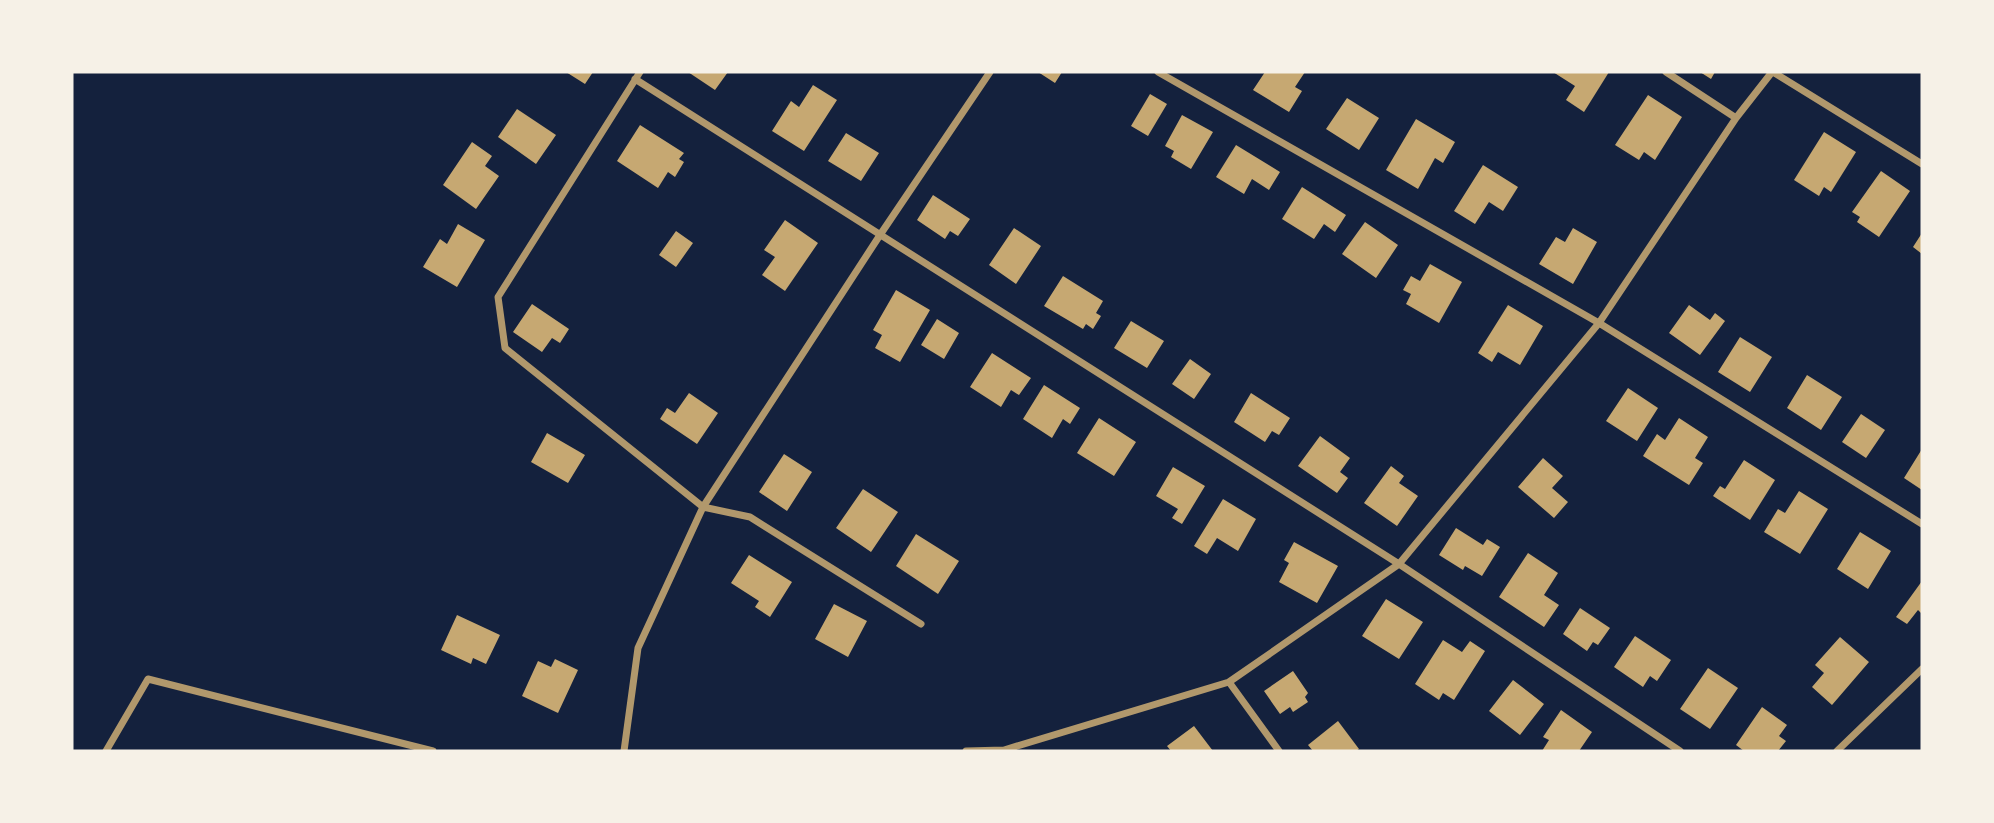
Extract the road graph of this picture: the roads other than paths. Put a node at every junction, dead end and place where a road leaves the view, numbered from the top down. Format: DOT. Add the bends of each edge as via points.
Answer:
graph roads {
  1 [pos="640,72"];
  2 [pos="990,72"];
  3 [pos="1158,72"];
  4 [pos="1666,72"];
  5 [pos="1772,72"];
  6 [pos="635,79"];
  7 [pos="1736,118"];
  8 [pos="1922,164"];
  9 [pos="880,235"];
  10 [pos="1599,324"];
  11 [pos="703,507"];
  12 [pos="1922,524"];
  13 [pos="1399,564"];
  14 [pos="921,624"];
  15 [pos="1922,669"];
  16 [pos="1229,682"];
  17 [pos="398,743"];
  18 [pos="1004,750"];
  19 [pos="106,751"];
  20 [pos="393,751"];
  21 [pos="433,751"];
  22 [pos="624,751"];
  23 [pos="966,751"];
  24 [pos="1279,751"];
  25 [pos="1680,751"];
  26 [pos="1837,751"];
  1 -- 6 [label="street"];
  2 -- 9 [label="street"];
  3 -- 10 [label="street"];
  4 -- 7 [label="street"];
  5 -- 7 [label="street"];
  5 -- 8 [label="street"];
  6 -- 9 [label="street"];
  6 -- 11 [label="street" via="498,297 505,348"];
  7 -- 10 [label="street"];
  9 -- 11 [label="street"];
  9 -- 13 [label="street"];
  10 -- 12 [label="street"];
  10 -- 13 [label="street"];
  11 -- 14 [label="street" via="750,517"];
  11 -- 22 [label="street" via="638,648"];
  13 -- 16 [label="street"];
  13 -- 25 [label="street"];
  15 -- 26 [label="street"];
  16 -- 18 [label="street"];
  16 -- 24 [label="street"];
  17 -- 19 [label="street" via="148,679"];
  17 -- 20 [label="street"];
  17 -- 21 [label="street"];
  18 -- 23 [label="street"];
}
